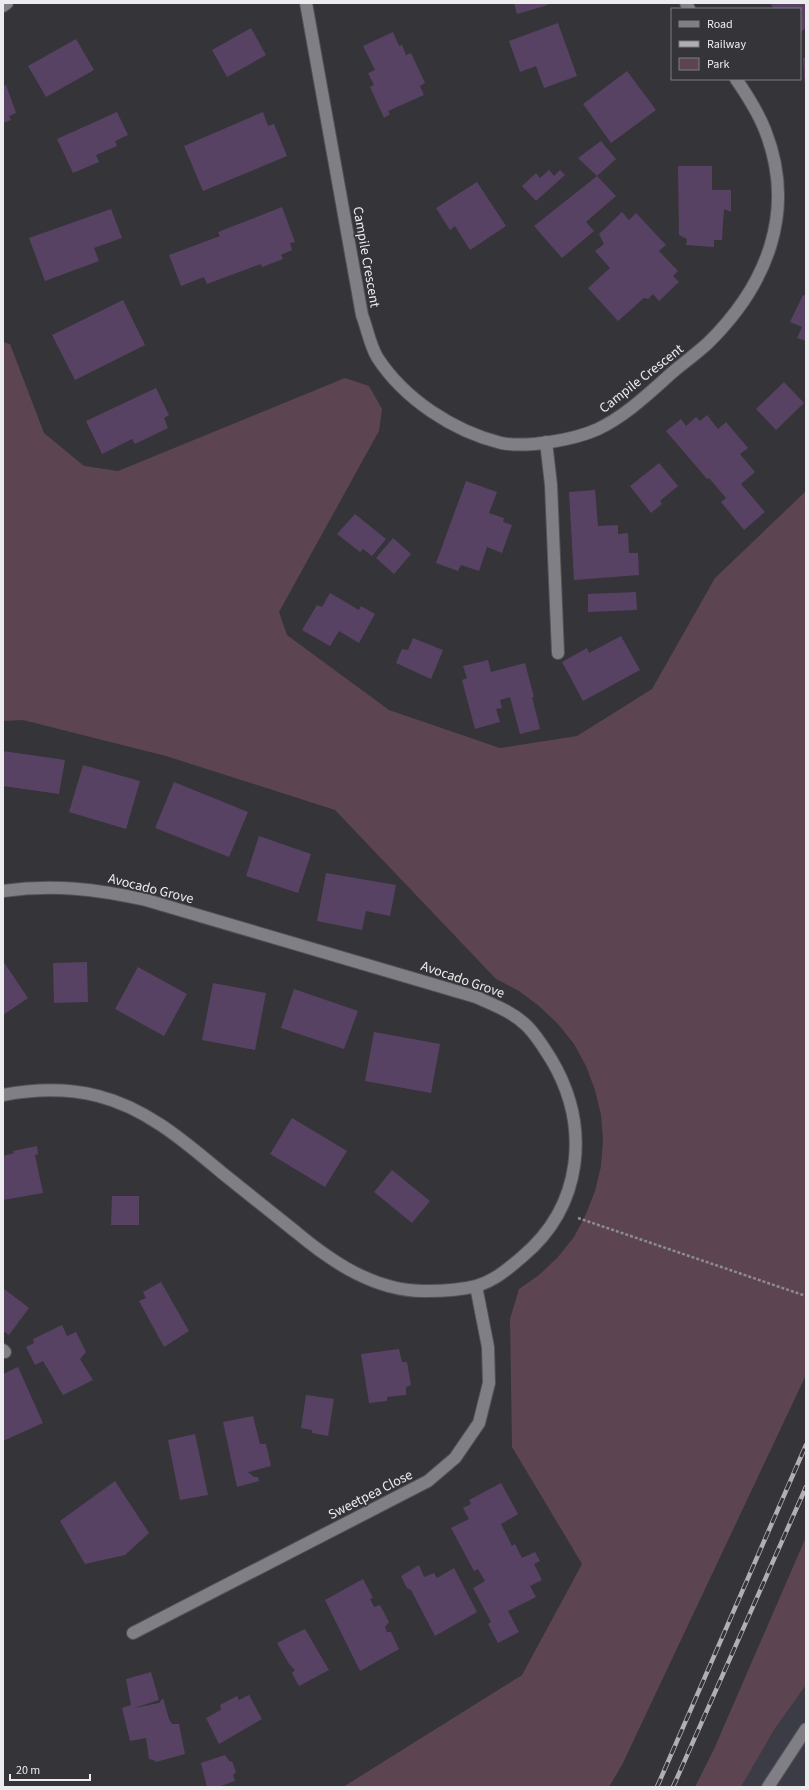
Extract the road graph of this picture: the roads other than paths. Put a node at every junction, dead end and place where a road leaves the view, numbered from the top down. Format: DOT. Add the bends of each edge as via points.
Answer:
graph roads {
  1 [pos="7,3"];
  2 [pos="306,3"];
  3 [pos="3,6"];
  4 [pos="737,80"];
  5 [pos="546,442"];
  6 [pos="558,653"];
  7 [pos="3,891"];
  8 [pos="3,1095"];
  9 [pos="476,1286"];
  10 [pos="133,1633"];
  11 [pos="806,1729"];
  12 [pos="768,1787"];
  1 -- 3 [label="street"];
  2 -- 5 [label="street, Campile Crescent" via="362,315 376,355 394,380 432,412 464,430 502,443 533,445"];
  4 -- 5 [label="street, Campile Crescent" via="765,129 773,154 778,186 774,234 758,279 734,314 707,343 621,416 597,430"];
  5 -- 6 [label="street" via="551,485"];
  7 -- 9 [label="street, Avocado Grove" via="70,887 146,900 476,997 505,1009 526,1025 541,1043 567,1092 574,1115 574,1165 569,1189 560,1212 531,1249 503,1273"];
  8 -- 9 [label="street, Avocado Grove" via="52,1089 98,1096 139,1112 176,1135 319,1252 359,1275 405,1290 446,1290"];
  9 -- 10 [label="street, Sweetpea Close" via="488,1347 489,1383 479,1423 455,1458 428,1481"];
  11 -- 12 [label="street"];
}
